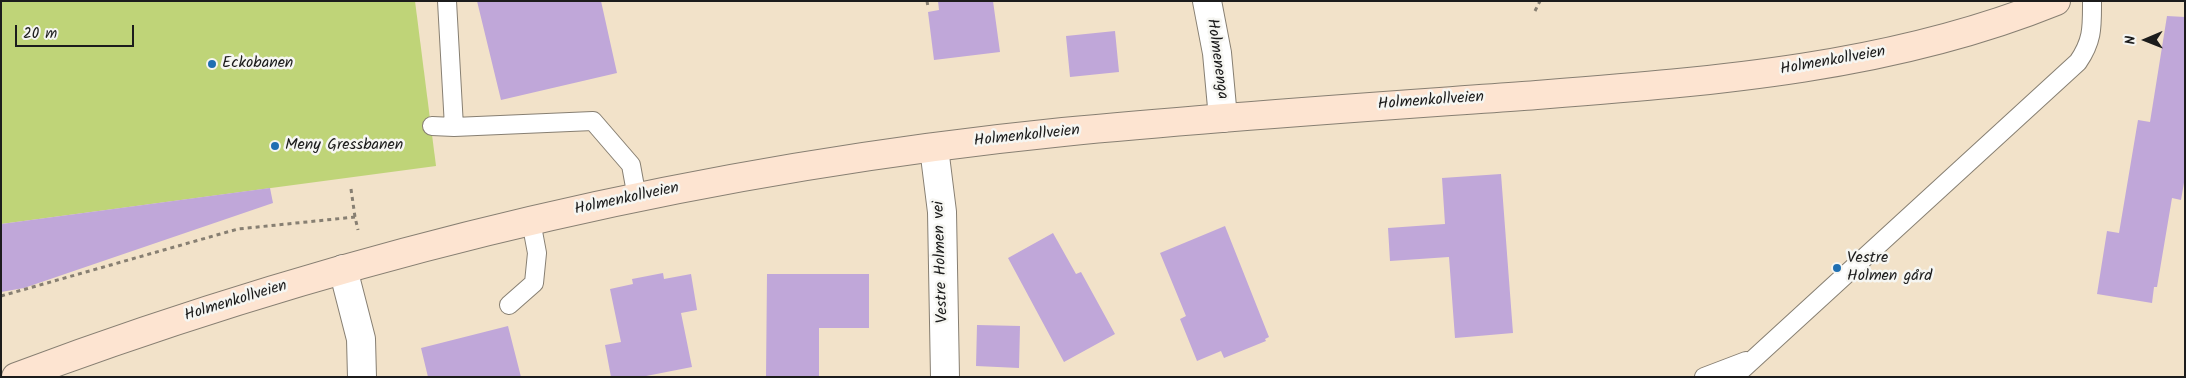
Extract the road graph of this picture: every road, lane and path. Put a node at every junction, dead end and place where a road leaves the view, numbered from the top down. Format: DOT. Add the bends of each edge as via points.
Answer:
graph roads {
  1 [pos="447,1"];
  2 [pos="927,1"];
  3 [pos="1207,1"];
  4 [pos="1540,1"];
  5 [pos="2056,1"];
  6 [pos="2092,1"];
  7 [pos="928,7"];
  8 [pos="1535,11"];
  9 [pos="1223,118"];
  10 [pos="432,126"];
  11 [pos="454,127"];
  12 [pos="934,148"];
  13 [pos="351,189"];
  14 [pos="637,198"];
  15 [pos="355,217"];
  16 [pos="531,221"];
  17 [pos="358,230"];
  18 [pos="343,269"];
  19 [pos="1,296"];
  20 [pos="510,305"];
  21 [pos="1754,358"];
  22 [pos="16,377"];
  23 [pos="362,377"];
  24 [pos="945,377"];
  25 [pos="1704,377"];
  26 [pos="1734,377"];
  1 -- 11 [label="lane"];
  2 -- 7 [label="path"];
  3 -- 9 [label="street, Holmenenga" via="1217,53"];
  4 -- 8 [label="path"];
  5 -- 9 [label="main road, Holmenkollveien" via="1953,37 1780,72 1625,88"];
  6 -- 21 [label="lane" via="2090,38 2078,62"];
  9 -- 12 [label="main road, Holmenkollveien"];
  10 -- 11 [label="lane"];
  11 -- 14 [label="lane" via="593,121 631,165"];
  12 -- 14 [label="main road, Holmenkollveien"];
  12 -- 24 [label="street, Vestre Holmen vei" via="942,212"];
  13 -- 15 [label="path"];
  14 -- 16 [label="main road, Holmenkollveien"];
  15 -- 17 [label="path"];
  15 -- 19 [label="path" via="238,229"];
  16 -- 18 [label="main road, Holmenkollveien"];
  16 -- 20 [label="lane" via="537,253 534,283"];
  18 -- 22 [label="main road, Holmenkollveien" via="195,314"];
  18 -- 23 [label="street" via="360,339"];
  21 -- 25 [label="lane"];
  21 -- 26 [label="lane"];
}
